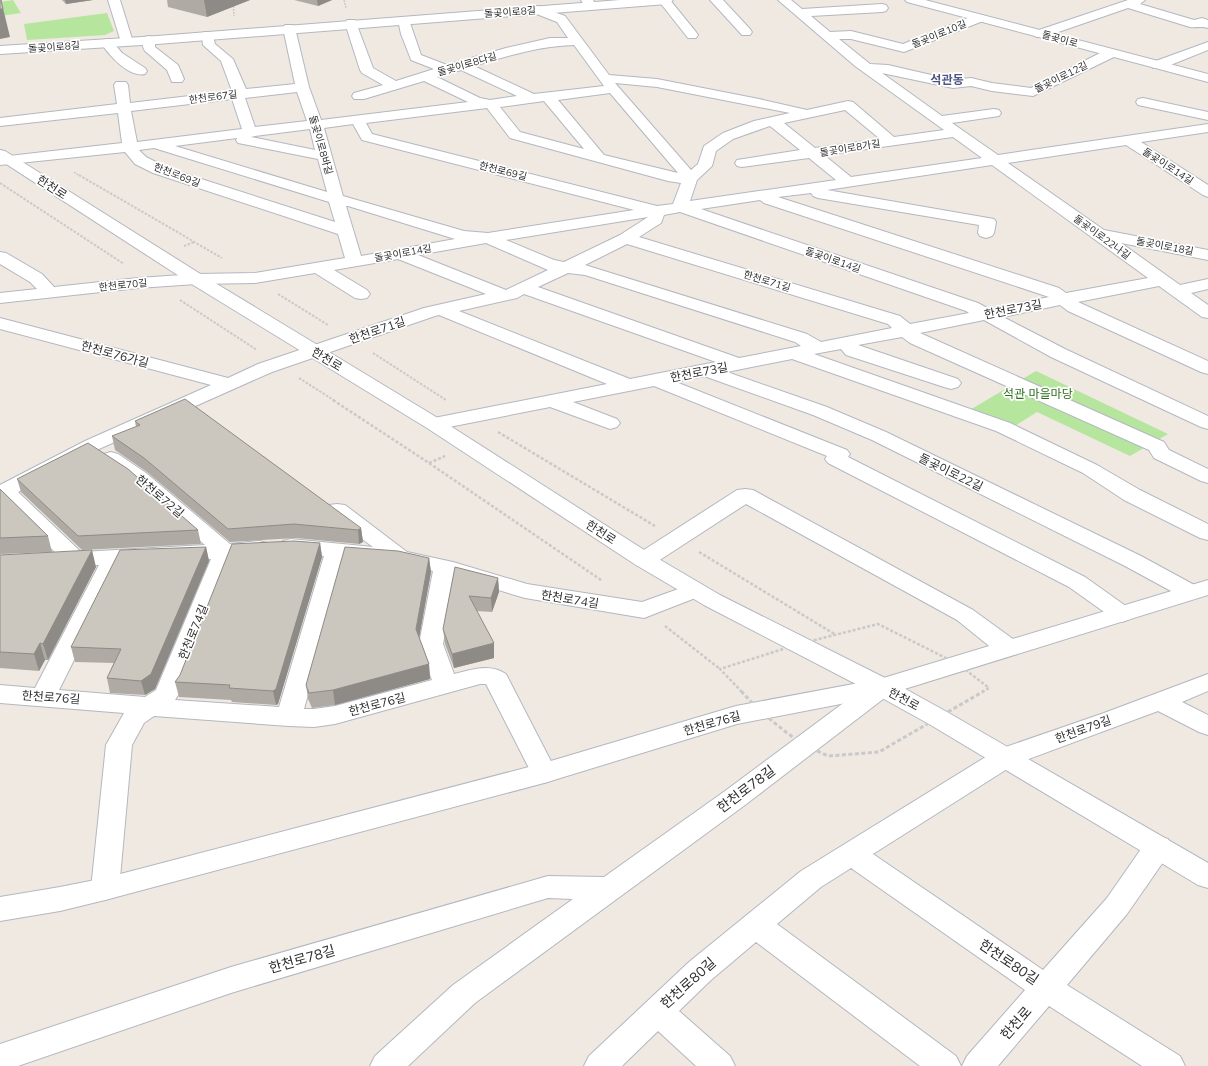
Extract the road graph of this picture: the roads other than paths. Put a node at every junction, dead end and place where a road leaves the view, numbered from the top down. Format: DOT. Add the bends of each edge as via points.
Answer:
graph roads {
  1 [pos="114,0"];
  2 [pos="665,0"];
  3 [pos="716,0"];
  4 [pos="784,0"];
  5 [pos="911,0"];
  6 [pos="928,2"];
  7 [pos="1134,2"];
  8 [pos="588,3"];
  9 [pos="882,8"];
  10 [pos="538,10"];
  11 [pos="800,13"];
  12 [pos="979,18"];
  13 [pos="404,20"];
  14 [pos="350,24"];
  15 [pos="1208,24"];
  16 [pos="289,28"];
  17 [pos="746,32"];
  18 [pos="1040,34"];
  19 [pos="208,35"];
  20 [pos="692,35"];
  21 [pos="827,36"];
  22 [pos="149,40"];
  23 [pos="577,41"];
  24 [pos="127,42"];
  25 [pos="107,43"];
  26 [pos="1208,46"];
  27 [pos="0,50"];
  28 [pos="1111,53"];
  29 [pos="1158,65"];
  30 [pos="462,66"];
  31 [pos="867,68"];
  32 [pos="447,70"];
  33 [pos="140,71"];
  34 [pos="425,76"];
  35 [pos="1208,78"];
  36 [pos="177,79"];
  37 [pos="609,84"];
  38 [pos="121,85"];
  39 [pos="395,86"];
  40 [pos="302,87"];
  41 [pos="237,94"];
  42 [pos="360,96"];
  43 [pos="548,97"];
  44 [pos="533,99"];
  45 [pos="1142,102"];
  46 [pos="491,104"];
  47 [pos="123,108"];
  48 [pos="994,113"];
  49 [pos="808,114"];
  50 [pos="1208,116"];
  51 [pos="940,120"];
  52 [pos="358,121"];
  53 [pos="773,121"];
  54 [pos="0,122"];
  55 [pos="316,126"];
  56 [pos="1208,128"];
  57 [pos="957,132"];
  58 [pos="250,133"];
  59 [pos="222,136"];
  60 [pos="911,139"];
  61 [pos="1128,140"];
  62 [pos="892,142"];
  63 [pos="155,144"];
  64 [pos="130,147"];
  65 [pos="812,154"];
  66 [pos="324,156"];
  67 [pos="598,157"];
  68 [pos="3,158"];
  69 [pos="996,160"];
  70 [pos="742,163"];
  71 [pos="949,167"];
  72 [pos="690,178"];
  73 [pos="848,182"];
  74 [pos="798,190"];
  75 [pos="1208,192"];
  76 [pos="763,195"];
  77 [pos="337,200"];
  78 [pos="680,207"];
  79 [pos="657,211"];
  80 [pos="345,231"];
  81 [pos="986,233"];
  82 [pos="1098,234"];
  83 [pos="488,238"];
  84 [pos="626,238"];
  85 [pos="400,254"];
  86 [pos="1208,255"];
  87 [pos="0,257"];
  88 [pos="354,262"];
  89 [pos="567,267"];
  90 [pos="318,268"];
  91 [pos="196,279"];
  92 [pos="1162,280"];
  93 [pos="1208,284"];
  94 [pos="524,288"];
  95 [pos="1177,291"];
  96 [pos="50,292"];
  97 [pos="361,294"];
  98 [pos="503,295"];
  99 [pos="0,298"];
  100 [pos="1064,299"];
  101 [pos="441,310"];
  102 [pos="1208,313"];
  103 [pos="985,315"];
  104 [pos="0,323"];
  105 [pos="905,331"];
  106 [pos="845,342"];
  107 [pos="818,348"];
  108 [pos="314,352"];
  109 [pos="793,353"];
  110 [pos="738,364"];
  111 [pos="1208,368"];
  112 [pos="704,370"];
  113 [pos="655,380"];
  114 [pos="951,383"];
  115 [pos="230,384"];
  116 [pos="629,386"];
  117 [pos="552,401"];
  118 [pos="190,402"];
  119 [pos="209,416"];
  120 [pos="610,423"];
  121 [pos="1208,423"];
  122 [pos="434,424"];
  123 [pos="866,431"];
  124 [pos="92,445"];
  125 [pos="840,454"];
  126 [pos="1208,478"];
  127 [pos="3,492"];
  128 [pos="324,501"];
  129 [pos="1208,533"];
  130 [pos="337,550"];
  131 [pos="225,551"];
  132 [pos="114,557"];
  133 [pos="400,557"];
  134 [pos="75,559"];
  135 [pos="644,560"];
  136 [pos="44,561"];
  137 [pos="445,567"];
  138 [pos="695,590"];
  139 [pos="1199,590"];
  140 [pos="1122,614"];
  141 [pos="1008,648"];
  142 [pos="1208,682"];
  143 [pos="446,685"];
  144 [pos="882,687"];
  145 [pos="0,694"];
  146 [pos="43,697"];
  147 [pos="1160,701"];
  148 [pos="151,706"];
  149 [pos="289,717"];
  150 [pos="1208,726"];
  151 [pos="1006,757"];
  152 [pos="544,773"];
  153 [pos="1158,847"];
  154 [pos="851,854"];
  155 [pos="1208,877"];
  156 [pos="104,889"];
  157 [pos="610,889"];
  158 [pos="0,909"];
  159 [pos="756,925"];
  160 [pos="1046,988"];
  161 [pos="657,1011"];
  162 [pos="0,1058"];
  163 [pos="386,1066"];
  164 [pos="600,1066"];
  165 [pos="719,1066"];
  166 [pos="945,1066"];
  167 [pos="978,1066"];
  168 [pos="1169,1066"];
  1 -- 24 [label="street"];
  2 -- 8 [label="street, 돌곶이로8길"];
  2 -- 20 [label="street, 돌곶이로8길"];
  3 -- 17 [label="street"];
  4 -- 11 [label="street"];
  5 -- 6 [label="street, 돌곶이로"];
  6 -- 12 [label="street, 돌곶이로"];
  7 -- 15 [label="street" via="1194,24"];
  7 -- 18 [label="street"];
  8 -- 10 [label="street, 돌곶이로8길"];
  9 -- 11 [label="street"];
  10 -- 13 [label="street, 돌곶이로8길"];
  10 -- 23 [label="street" via="561,19"];
  11 -- 21 [label="street"];
  12 -- 18 [label="street, 돌곶이로"];
  12 -- 21 [label="street, 돌곶이로10길" via="904,48 851,35"];
  13 -- 14 [label="street, 돌곶이로8길"];
  13 -- 32 [label="street" via="416,57"];
  14 -- 16 [label="street, 돌곶이로8길"];
  14 -- 39 [label="street" via="367,70"];
  16 -- 19 [label="street, 돌곶이로8길"];
  16 -- 40 [label="street, 돌곶이로8바길"];
  18 -- 28 [label="street, 돌곶이로"];
  19 -- 22 [label="street, 돌곶이로8길"];
  19 -- 41 [label="street" via="209,45 227,59 239,90"];
  21 -- 31 [label="street"];
  22 -- 24 [label="street, 돌곶이로8길"];
  22 -- 36 [label="street" via="149,48 173,68"];
  23 -- 30 [label="street, 돌곶이로8다길" via="550,42"];
  23 -- 37 [label="street"];
  24 -- 25 [label="street, 돌곶이로8길"];
  25 -- 27 [label="street, 돌곶이로8길"];
  25 -- 33 [label="street" via="117,56"];
  26 -- 29 [label="street"];
  28 -- 29 [label="street, 돌곶이로"];
  28 -- 31 [label="street, 돌곶이로12길" via="1032,92 971,82 953,84 888,69"];
  29 -- 35 [label="street, 돌곶이로"];
  30 -- 32 [label="street, 돌곶이로8다길"];
  30 -- 44 [label="street"];
  31 -- 51 [label="street"];
  32 -- 34 [label="street, 돌곶이로8다길"];
  34 -- 39 [label="street, 돌곶이로8다길"];
  34 -- 46 [label="street, 한천로69길" via="476,101"];
  37 -- 43 [label="street, 한천로69길"];
  37 -- 49 [label="street" via="624,78 762,102"];
  37 -- 72 [label="street"];
  38 -- 47 [label="street" via="125,104"];
  39 -- 42 [label="street, 돌곶이로8다길"];
  40 -- 41 [label="street, 한천로67길"];
  40 -- 55 [label="street, 돌곶이로8바길"];
  41 -- 47 [label="street, 한천로67길"];
  41 -- 58 [label="street"];
  43 -- 44 [label="street, 한천로69길"];
  43 -- 67 [label="street"];
  44 -- 46 [label="street, 한천로69길"];
  45 -- 50 [label="street"];
  46 -- 52 [label="street, 한천로69길"];
  46 -- 67 [label="street" via="515,135"];
  47 -- 54 [label="street, 한천로67길"];
  47 -- 64 [label="street"];
  48 -- 51 [label="street"];
  49 -- 53 [label="street"];
  49 -- 62 [label="street" via="848,105"];
  51 -- 57 [label="street"];
  52 -- 55 [label="street, 한천로69길"];
  52 -- 79 [label="street, 한천로69길" via="367,137"];
  53 -- 65 [label="street"];
  53 -- 72 [label="street" via="728,136 709,149 705,166"];
  55 -- 58 [label="street, 한천로69길"];
  55 -- 66 [label="street, 돌곶이로8바길"];
  56 -- 61 [label="street, 돌곶이로14길"];
  57 -- 60 [label="street, 돌곶이로8가길"];
  57 -- 69 [label="street"];
  58 -- 59 [label="street, 한천로69길"];
  59 -- 63 [label="street, 한천로69길"];
  59 -- 66 [label="street, 한천로69길"];
  60 -- 62 [label="street, 돌곶이로8가길"];
  60 -- 71 [label="street"];
  61 -- 69 [label="street, 돌곶이로14길"];
  61 -- 75 [label="street, 돌곶이로14길"];
  62 -- 65 [label="street, 돌곶이로8가길"];
  63 -- 64 [label="street, 한천로69길"];
  63 -- 77 [label="street, 한천로69길"];
  64 -- 68 [label="street, 한천로69길"];
  64 -- 80 [label="street, 한천로69길" via="136,157 160,170"];
  65 -- 70 [label="street, 돌곶이로8가길"];
  65 -- 73 [label="street"];
  66 -- 77 [label="street, 돌곶이로8바길"];
  67 -- 72 [label="street" via="673,178"];
  68 -- 91 [label="street, 한천로"];
  69 -- 71 [label="street, 돌곶이로14길"];
  69 -- 82 [label="street, 돌곶이로22나길"];
  71 -- 73 [label="street, 돌곶이로14길"];
  72 -- 78 [label="street"];
  73 -- 74 [label="street, 돌곶이로14길"];
  74 -- 76 [label="street, 돌곶이로14길"];
  74 -- 81 [label="street, 돌곶이로14길" via="988,222"];
  76 -- 78 [label="street, 돌곶이로14길"];
  76 -- 100 [label="street" via="777,202 1053,292"];
  77 -- 80 [label="street, 돌곶이로8바길"];
  77 -- 83 [label="street, 돌곶이로14길" via="463,236"];
  78 -- 79 [label="street, 돌곶이로14길"];
  78 -- 103 [label="street, 돌곶이로14길" via="972,307"];
  79 -- 83 [label="street, 돌곶이로14길"];
  79 -- 84 [label="street, 한천로71길" via="655,220"];
  80 -- 88 [label="street, 돌곶이로8바길"];
  82 -- 86 [label="street, 돌곶이로18길"];
  82 -- 92 [label="street, 돌곶이로22나길"];
  83 -- 85 [label="street, 돌곶이로14길"];
  83 -- 89 [label="street" via="550,265"];
  84 -- 89 [label="street, 한천로71길"];
  84 -- 105 [label="street, 한천로71길" via="894,320"];
  85 -- 88 [label="street, 돌곶이로14길"];
  85 -- 98 [label="street"];
  87 -- 96 [label="street" via="36,278"];
  88 -- 90 [label="street, 돌곶이로14길"];
  89 -- 94 [label="street, 한천로71길"];
  89 -- 107 [label="street" via="587,270 794,336"];
  90 -- 91 [label="street, 돌곶이로14길" via="251,278"];
  90 -- 97 [label="street"];
  91 -- 96 [label="street, 한천로70길"];
  91 -- 108 [label="street, 한천로"];
  92 -- 95 [label="street, 돌곶이로22나길"];
  92 -- 100 [label="street, 한천로73길"];
  93 -- 95 [label="street"];
  94 -- 98 [label="street, 한천로71길"];
  94 -- 110 [label="street"];
  95 -- 102 [label="street, 돌곶이로22나길"];
  96 -- 99 [label="street, 한천로70길"];
  98 -- 101 [label="street, 한천로71길"];
  100 -- 103 [label="street, 한천로73길"];
  100 -- 111 [label="street"];
  101 -- 108 [label="street, 한천로71길"];
  101 -- 116 [label="street"];
  103 -- 105 [label="street, 한천로73길"];
  103 -- 121 [label="street" via="1058,353"];
  104 -- 115 [label="street, 한천로76가길"];
  105 -- 106 [label="street, 한천로73길"];
  105 -- 126 [label="street" via="916,339 1157,446 1161,454"];
  106 -- 107 [label="street, 한천로73길"];
  106 -- 114 [label="street" via="852,351"];
  107 -- 109 [label="street, 한천로73길"];
  108 -- 115 [label="street"];
  108 -- 122 [label="street, 한천로"];
  109 -- 110 [label="street, 한천로73길"];
  109 -- 129 [label="street" via="1003,427 1090,469 1132,495"];
  110 -- 112 [label="street, 한천로73길"];
  112 -- 113 [label="street, 한천로73길"];
  112 -- 123 [label="street, 돌곶이로22길" via="820,411"];
  113 -- 116 [label="street, 한천로73길"];
  113 -- 125 [label="street"];
  115 -- 118 [label="street"];
  116 -- 117 [label="street, 한천로73길"];
  117 -- 120 [label="street"];
  117 -- 122 [label="street, 한천로73길"];
  118 -- 119 [label="street"];
  118 -- 124 [label="street"];
  122 -- 135 [label="street, 한천로"];
  123 -- 125 [label="street"];
  123 -- 139 [label="street, 돌곶이로22길" via="1133,561"];
  124 -- 127 [label="street"];
  124 -- 131 [label="street, 한천로72길" via="139,477"];
  125 -- 140 [label="street" via="835,459 1077,582"];
  127 -- 134 [label="street"];
  128 -- 133 [label="street"];
  130 -- 131 [label="street, 한천로74길" via="283,546"];
  130 -- 133 [label="street, 한천로74길"];
  130 -- 149 [label="street"];
  131 -- 132 [label="street, 한천로74길"];
  131 -- 148 [label="street, 한천로74길" via="166,696"];
  132 -- 134 [label="street, 한천로74길"];
  132 -- 146 [label="street"];
  133 -- 137 [label="street, 한천로74길"];
  134 -- 136 [label="street, 한천로74길"];
  135 -- 138 [label="street, 한천로"];
  135 -- 141 [label="street" via="745,495 965,615"];
  137 -- 138 [label="street, 한천로74길" via="535,593 644,610"];
  137 -- 143 [label="street" via="431,644"];
  138 -- 144 [label="street, 한천로"];
  139 -- 140 [label="street, 돌곶이로22길"];
  140 -- 141 [label="street, 돌곶이로22길"];
  141 -- 144 [label="street, 돌곶이로22길"];
  142 -- 147 [label="street, 한천로79길"];
  143 -- 149 [label="street, 한천로76길" via="335,715 314,718"];
  143 -- 152 [label="street, 한천로76길" via="480,676 494,677"];
  144 -- 151 [label="street, 한천로"];
  144 -- 152 [label="street, 한천로76길" via="736,715"];
  144 -- 157 [label="street, 한천로78길"];
  145 -- 146 [label="street, 한천로76길"];
  146 -- 148 [label="street, 한천로76길"];
  147 -- 150 [label="street"];
  147 -- 151 [label="street, 한천로79길"];
  148 -- 149 [label="street, 한천로76길"];
  148 -- 156 [label="street" via="134,717 119,745"];
  151 -- 153 [label="street, 한천로"];
  151 -- 154 [label="street, 한천로80길"];
  152 -- 156 [label="street, 한천로76길"];
  153 -- 155 [label="street, 한천로"];
  153 -- 160 [label="street, 한천로" via="1117,906"];
  154 -- 159 [label="street, 한천로80길" via="811,879"];
  154 -- 160 [label="street, 한천로80길"];
  156 -- 158 [label="street, 한천로76길"];
  157 -- 162 [label="street, 한천로78길" via="548,887 231,980"];
  157 -- 163 [label="street, 한천로78길" via="464,994"];
  159 -- 161 [label="street, 한천로80길"];
  159 -- 166 [label="street"];
  160 -- 167 [label="street, 한천로"];
  160 -- 168 [label="street, 한천로80길"];
  161 -- 164 [label="street, 한천로80길"];
  161 -- 165 [label="street, 한천로80길"];
}
